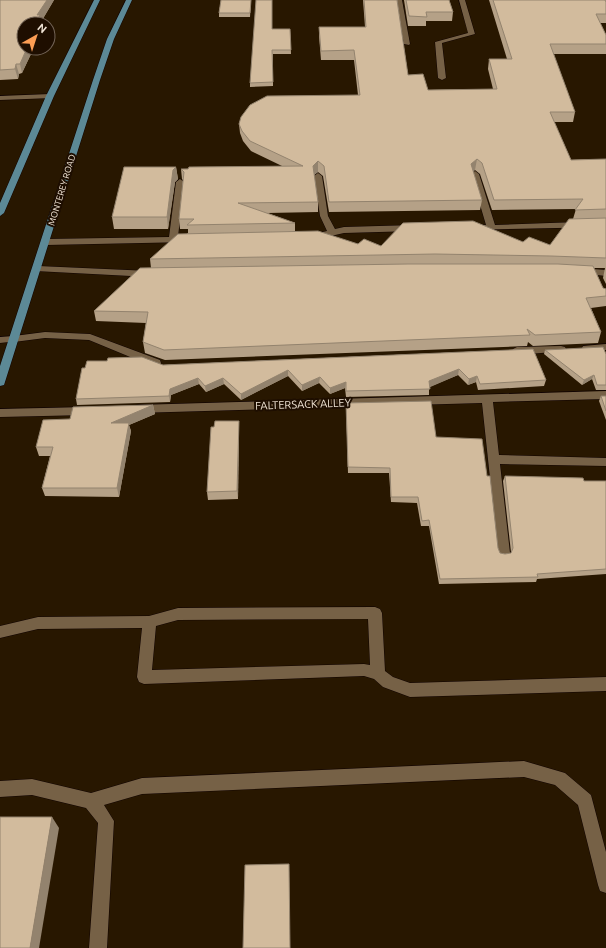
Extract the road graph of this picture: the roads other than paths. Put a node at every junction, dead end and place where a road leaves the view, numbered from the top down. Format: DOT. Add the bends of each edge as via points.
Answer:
graph roads {
  1 [pos="96,0"];
  2 [pos="129,0"];
  3 [pos="399,0"];
  4 [pos="462,0"];
  5 [pos="407,44"];
  6 [pos="442,78"];
  7 [pos="50,96"];
  8 [pos="0,98"];
  9 [pos="475,174"];
  10 [pos="318,176"];
  11 [pos="180,182"];
  12 [pos="0,213"];
  13 [pos="606,224"];
  14 [pos="491,227"];
  15 [pos="424,228"];
  16 [pos="461,228"];
  17 [pos="332,233"];
  18 [pos="302,237"];
  19 [pos="196,239"];
  20 [pos="172,240"];
  21 [pos="46,242"];
  22 [pos="38,269"];
  23 [pos="570,271"];
  24 [pos="594,272"];
  25 [pos="606,273"];
  26 [pos="161,274"];
  27 [pos="600,285"];
  28 [pos="14,339"];
  29 [pos="0,340"];
  30 [pos="606,347"];
  31 [pos="508,351"];
  32 [pos="164,366"];
  33 [pos="0,382"];
  34 [pos="606,395"];
  35 [pos="487,398"];
  36 [pos="102,410"];
  37 [pos="126,410"];
  38 [pos="0,413"];
  39 [pos="494,459"];
  40 [pos="606,462"];
  41 [pos="504,553"];
  42 [pos="149,622"];
  43 [pos="0,632"];
  44 [pos="378,674"];
  45 [pos="606,684"];
  46 [pos="0,788"];
  47 [pos="91,801"];
  48 [pos="606,885"];
  49 [pos="98,948"];
  1 -- 7 [label="main road"];
  2 -- 21 [label="main road, MONTEREY ROAD" via="99,71"];
  3 -- 5 [label="street"];
  4 -- 6 [label="street" via="472,34 438,42"];
  7 -- 8 [label="street"];
  7 -- 12 [label="main road"];
  9 -- 14 [label="street"];
  10 -- 17 [label="street" via="324,216"];
  11 -- 20 [label="street"];
  13 -- 14 [label="street"];
  14 -- 16 [label="street"];
  15 -- 17 [label="street" via="344,230"];
  17 -- 18 [label="street"];
  19 -- 20 [label="street"];
  20 -- 21 [label="street"];
  21 -- 22 [label="main road, MONTEREY ROAD"];
  22 -- 26 [label="street"];
  22 -- 28 [label="main road, MONTEREY ROAD"];
  23 -- 24 [label="street"];
  24 -- 25 [label="street"];
  24 -- 27 [label="street"];
  28 -- 29 [label="street"];
  28 -- 32 [label="street" via="45,335 90,337"];
  28 -- 33 [label="main road, MONTEREY ROAD"];
  30 -- 31 [label="street"];
  34 -- 35 [label="street, FALTERSACK ALLEY"];
  35 -- 37 [label="street, FALTERSACK ALLEY"];
  35 -- 39 [label="street"];
  36 -- 38 [label="street"];
  39 -- 40 [label="street"];
  39 -- 41 [label="street"];
  42 -- 43 [label="street" via="38,623"];
  42 -- 44 [label="street" via="178,614 375,613"];
  42 -- 44 [label="street" via="144,677 364,670"];
  44 -- 45 [label="street" via="388,682 410,690"];
  46 -- 47 [label="street" via="32,788"];
  47 -- 48 [label="street" via="142,786 524,770 559,778 585,801"];
  47 -- 49 [label="street" via="106,821"];
}
